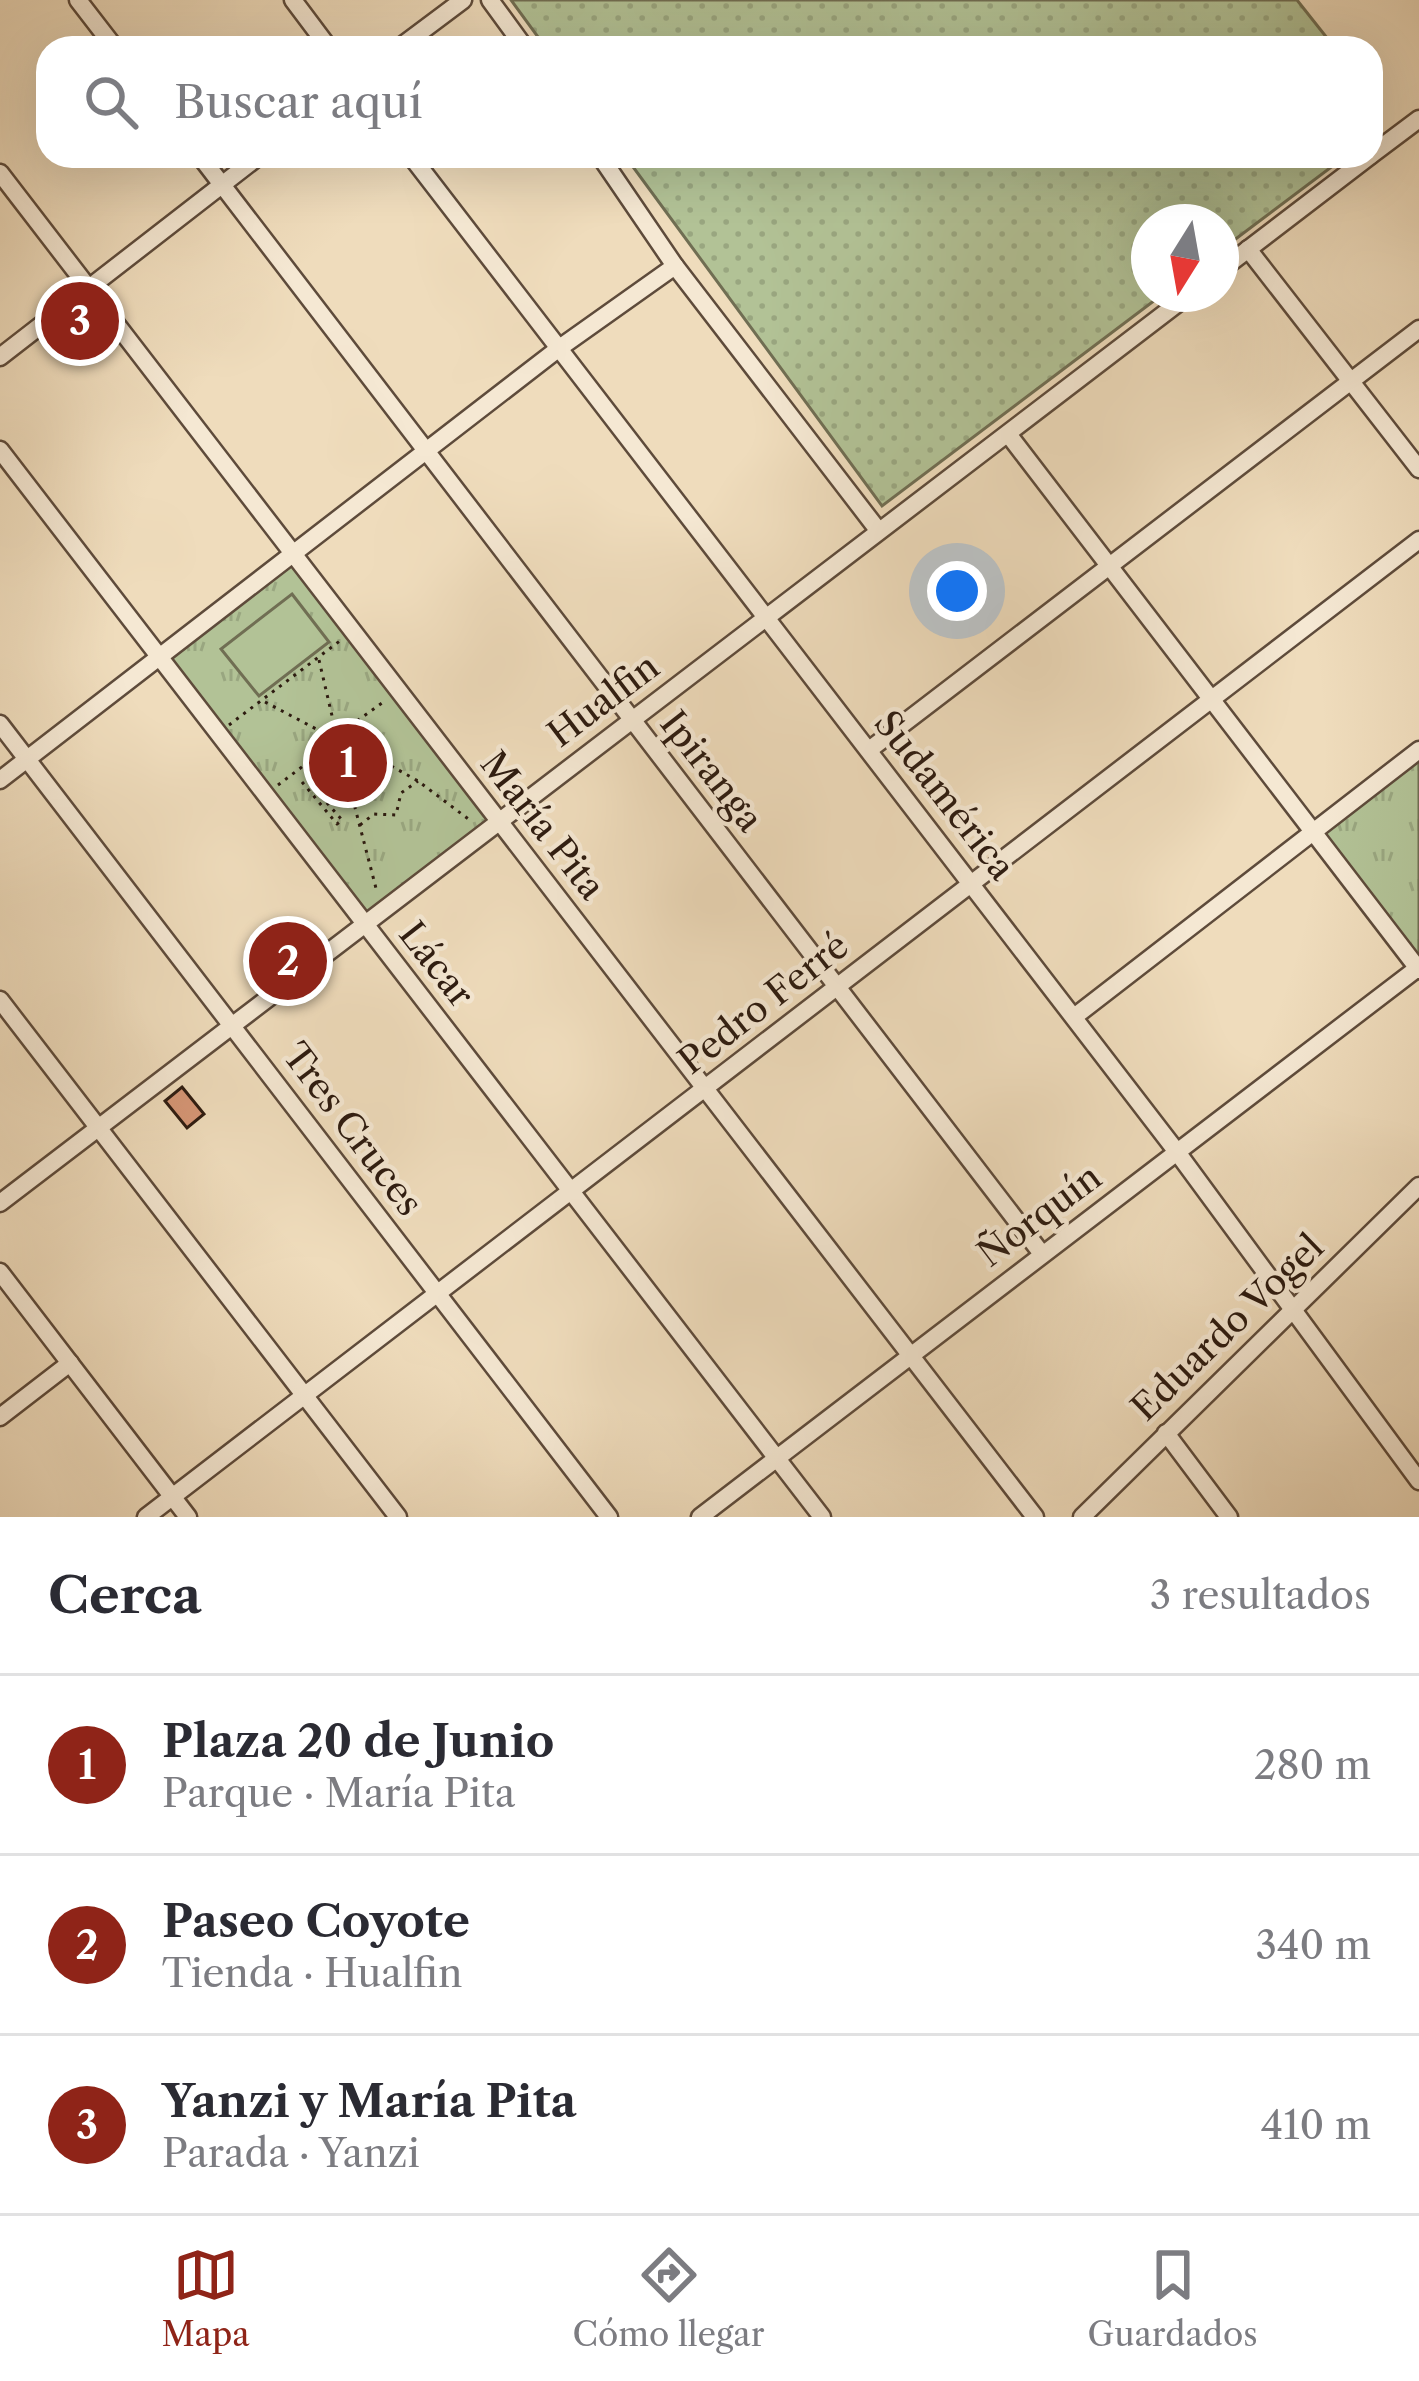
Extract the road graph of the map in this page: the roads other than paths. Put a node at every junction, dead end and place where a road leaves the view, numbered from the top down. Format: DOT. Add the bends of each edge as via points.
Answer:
graph roads {
  1 [pos="78,0"];
  2 [pos="293,0"];
  3 [pos="463,0"];
  4 [pos="490,0"];
  5 [pos="106,36"];
  6 [pos="320,36"];
  7 [pos="415,36"];
  8 [pos="516,36"];
  9 [pos="1419,118"];
  10 [pos="1383,146"];
  11 [pos="209,168"];
  12 [pos="243,168"];
  13 [pos="420,168"];
  14 [pos="608,168"];
  15 [pos="1354,168"];
  16 [pos="0,173"];
  17 [pos="222,184"];
  18 [pos="1248,249"];
  19 [pos="1239,256"];
  20 [pos="675,266"];
  21 [pos="89,288"];
  22 [pos="1167,312"];
  23 [pos="1419,329"];
  24 [pos="558,349"];
  25 [pos="0,357"];
  26 [pos="1352,381"];
  27 [pos="1008,434"];
  28 [pos="0,450"];
  29 [pos="426,451"];
  30 [pos="1419,469"];
  31 [pos="878,530"];
  32 [pos="1419,540"];
  33 [pos="292,553"];
  34 [pos="1108,566"];
  35 [pos="766,617"];
  36 [pos="159,655"];
  37 [pos="1211,699"];
  38 [pos="631,721"];
  39 [pos="0,724"];
  40 [pos="868,750"];
  41 [pos="1419,750"];
  42 [pos="27,759"];
  43 [pos="0,779"];
  44 [pos="491,825"];
  45 [pos="1313,831"];
  46 [pos="973,885"];
  47 [pos="363,923"];
  48 [pos="1418,968"];
  49 [pos="837,986"];
  50 [pos="0,1000"];
  51 [pos="1074,1017"];
  52 [pos="232,1024"];
  53 [pos="704,1090"];
  54 [pos="99,1126"];
  55 [pos="1177,1152"];
  56 [pos="1419,1186"];
  57 [pos="571,1190"];
  58 [pos="0,1203"];
  59 [pos="1042,1254"];
  60 [pos="0,1272"];
  61 [pos="435,1293"];
  62 [pos="1293,1308"];
  63 [pos="909,1356"];
  64 [pos="70,1363"];
  65 [pos="304,1394"];
  66 [pos="0,1417"];
  67 [pos="1166,1433"];
  68 [pos="777,1458"];
  69 [pos="1419,1481"];
  70 [pos="173,1496"];
  71 [pos="146,1517"];
  72 [pos="188,1517"];
  73 [pos="398,1517"];
  74 [pos="609,1517"];
  75 [pos="700,1517"];
  76 [pos="822,1517"];
  77 [pos="1035,1517"];
  78 [pos="1082,1517"];
  79 [pos="1229,1517"];
  1 -- 5 [label="street"];
  2 -- 6 [label="street"];
  3 -- 7 [label="street"];
  4 -- 8 [label="street"];
  9 -- 10 [label="street"];
  11 -- 17 [label="street, Ipiranga"];
  12 -- 17 [label="street"];
  13 -- 24 [label="street, Sudamérica"];
  14 -- 20 [label="street"];
  15 -- 18 [label="street"];
  16 -- 21 [label="street, María Pita"];
  17 -- 21 [label="street"];
  17 -- 29 [label="street, Ipiranga"];
  18 -- 19 [label="street"];
  18 -- 26 [label="street"];
  20 -- 24 [label="street"];
  20 -- 31 [label="street"];
  21 -- 25 [label="street"];
  21 -- 33 [label="street, María Pita"];
  22 -- 27 [label="street, Hualfin"];
  23 -- 26 [label="street"];
  24 -- 29 [label="street"];
  24 -- 35 [label="street, Sudamérica"];
  26 -- 30 [label="street"];
  26 -- 34 [label="street"];
  27 -- 31 [label="street, Hualfin"];
  27 -- 34 [label="street"];
  28 -- 36 [label="street, Lácar"];
  29 -- 33 [label="street"];
  29 -- 38 [label="street, Ipiranga"];
  31 -- 35 [label="street, Hualfin"];
  32 -- 37 [label="street, Pedro Ferré"];
  33 -- 36 [label="street"];
  33 -- 44 [label="street, María Pita"];
  34 -- 37 [label="street"];
  34 -- 40 [label="street"];
  35 -- 38 [label="street, Hualfin"];
  35 -- 40 [label="street, Sudamérica"];
  36 -- 42 [label="street"];
  36 -- 47 [label="street, Lácar"];
  37 -- 45 [label="street"];
  37 -- 46 [label="street, Pedro Ferré"];
  38 -- 44 [label="street, Hualfin"];
  38 -- 49 [label="street, Ipiranga"];
  39 -- 42 [label="street, Tres Cruces"];
  40 -- 46 [label="street, Sudamérica"];
  41 -- 45 [label="street"];
  42 -- 43 [label="street"];
  42 -- 52 [label="street, Tres Cruces"];
  44 -- 47 [label="street, Hualfin"];
  44 -- 53 [label="street, María Pita"];
  45 -- 48 [label="street"];
  45 -- 51 [label="street"];
  46 -- 49 [label="street, Pedro Ferré"];
  46 -- 51 [label="street, Sudamérica"];
  47 -- 52 [label="street, Hualfin"];
  47 -- 57 [label="street, Lácar"];
  48 -- 55 [label="street, Ñorquín"];
  49 -- 53 [label="street, Pedro Ferré"];
  49 -- 59 [label="street, Ipiranga"];
  50 -- 54 [label="street"];
  51 -- 55 [label="street, Sudamérica"];
  52 -- 54 [label="street, Hualfin"];
  52 -- 61 [label="street, Tres Cruces"];
  53 -- 57 [label="street, Pedro Ferré"];
  53 -- 63 [label="street, María Pita"];
  54 -- 58 [label="street, Hualfin"];
  54 -- 65 [label="street"];
  55 -- 59 [label="street, Ñorquín"];
  55 -- 62 [label="street, Sudamérica"];
  56 -- 62 [label="street, Eduardo Vogel"];
  57 -- 61 [label="street, Pedro Ferré"];
  57 -- 68 [label="street, Lácar"];
  59 -- 63 [label="street, Ñorquín"];
  60 -- 64 [label="street"];
  61 -- 65 [label="street, Pedro Ferré"];
  61 -- 74 [label="street, Tres Cruces"];
  62 -- 67 [label="street, Eduardo Vogel"];
  62 -- 69 [label="street, Sudamérica"];
  63 -- 68 [label="street, Ñorquín"];
  63 -- 77 [label="street, María Pita"];
  64 -- 66 [label="street"];
  64 -- 70 [label="street"];
  65 -- 70 [label="street, Pedro Ferré"];
  65 -- 73 [label="street"];
  67 -- 78 [label="street, Eduardo Vogel"];
  67 -- 79 [label="street"];
  68 -- 75 [label="street, Ñorquín"];
  68 -- 76 [label="street, Lácar"];
  70 -- 71 [label="street, Pedro Ferré"];
  70 -- 72 [label="street"];
}
